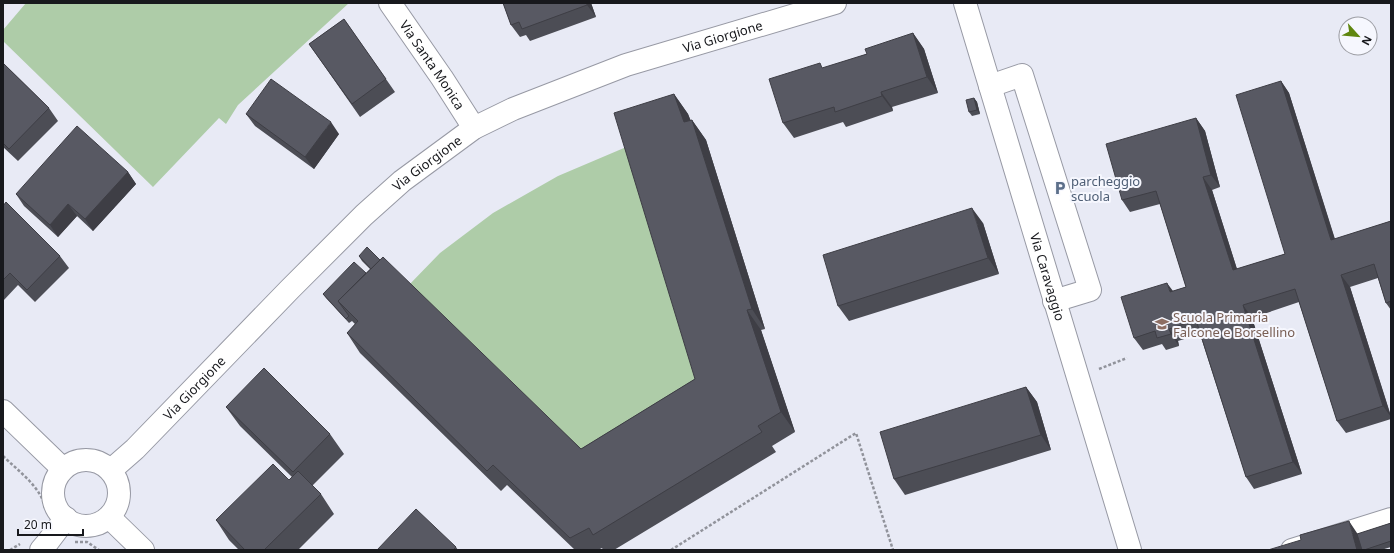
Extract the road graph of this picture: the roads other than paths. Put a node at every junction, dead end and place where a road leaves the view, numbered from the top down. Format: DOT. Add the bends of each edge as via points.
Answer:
graph roads {
  1 [pos="390,3"];
  2 [pos="835,3"];
  3 [pos="965,3"];
  4 [pos="782,10"];
  5 [pos="990,86"];
  6 [pos="474,128"];
  7 [pos="1054,301"];
  8 [pos="3,411"];
  9 [pos="63,469"];
  10 [pos="111,470"];
  11 [pos="109,517"];
  12 [pos="66,518"];
  13 [pos="1391,519"];
  14 [pos="41,550"];
  15 [pos="143,550"];
  16 [pos="1130,550"];
  17 [pos="1292,550"];
  1 -- 6 [label="street, Via Santa Monica"];
  2 -- 4 [label="street, Via Giorgione"];
  3 -- 5 [label="street, Via Caravaggio"];
  4 -- 6 [label="street, Via Giorgione" via="626,65 513,109"];
  5 -- 7 [label="street, Via Caravaggio"];
  5 -- 7 [label="street" via="1022,75 1090,290"];
  6 -- 10 [label="street, Via Giorgione" via="402,181 364,215 135,449"];
  7 -- 16 [label="street, Via Caravaggio"];
  8 -- 9 [label="street"];
  9 -- 10 [label="street" via="72,463 91,460 102,463"];
  9 -- 12 [label="street" via="56,479 53,496 56,507"];
  10 -- 11 [label="street" via="118,484 119,495 116,508"];
  11 -- 12 [label="street" via="97,524 86,526"];
  11 -- 15 [label="street"];
  12 -- 14 [label="street"];
  13 -- 17 [label="street"];
}
